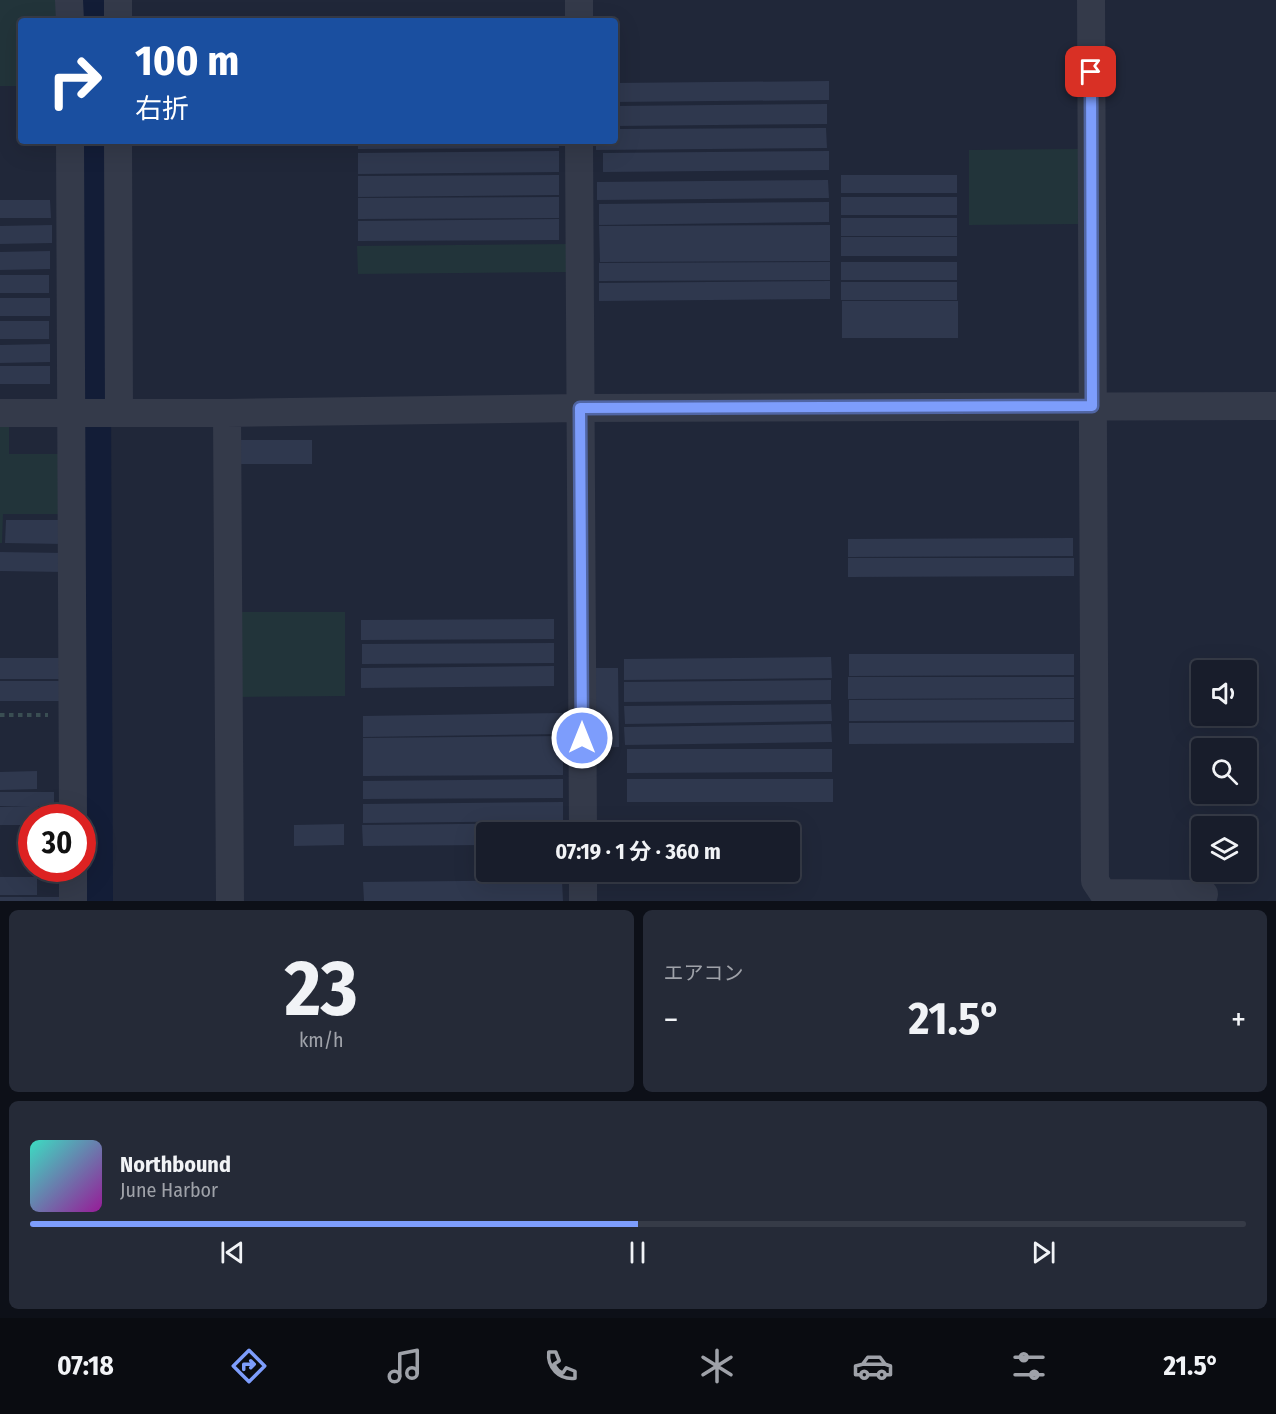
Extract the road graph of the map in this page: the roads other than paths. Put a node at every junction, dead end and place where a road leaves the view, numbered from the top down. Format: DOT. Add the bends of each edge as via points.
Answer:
graph roads {
  1 [pos="69,0"];
  2 [pos="118,0"];
  3 [pos="579,0"];
  4 [pos="1091,0"];
  5 [pos="70,18"];
  6 [pos="118,18"];
  7 [pos="579,18"];
  8 [pos="70,144"];
  9 [pos="118,144"];
  10 [pos="579,144"];
  11 [pos="1092,406"];
  12 [pos="1276,406"];
  13 [pos="580,408"];
  14 [pos="71,412"];
  15 [pos="119,412"];
  16 [pos="0,413"];
  17 [pos="227,413"];
  18 [pos="73,804"];
  19 [pos="583,822"];
  20 [pos="73,882"];
  21 [pos="583,882"];
  22 [pos="74,901"];
  23 [pos="230,901"];
  24 [pos="583,901"];
  25 [pos="1202,901"];
  1 -- 5 [label="street"];
  2 -- 6 [label="street"];
  3 -- 7 [label="street"];
  4 -- 11 [label="street"];
  8 -- 14 [label="street"];
  9 -- 15 [label="street"];
  10 -- 13 [label="street"];
  11 -- 12 [label="street"];
  11 -- 13 [label="street"];
  11 -- 25 [label="street" via="1095,881 1103,893 1204,894"];
  13 -- 17 [label="street"];
  13 -- 19 [label="street"];
  14 -- 15 [label="street"];
  14 -- 16 [label="street"];
  14 -- 18 [label="street"];
  15 -- 17 [label="street"];
  17 -- 23 [label="street"];
  20 -- 22 [label="street"];
  21 -- 24 [label="street"];
}
